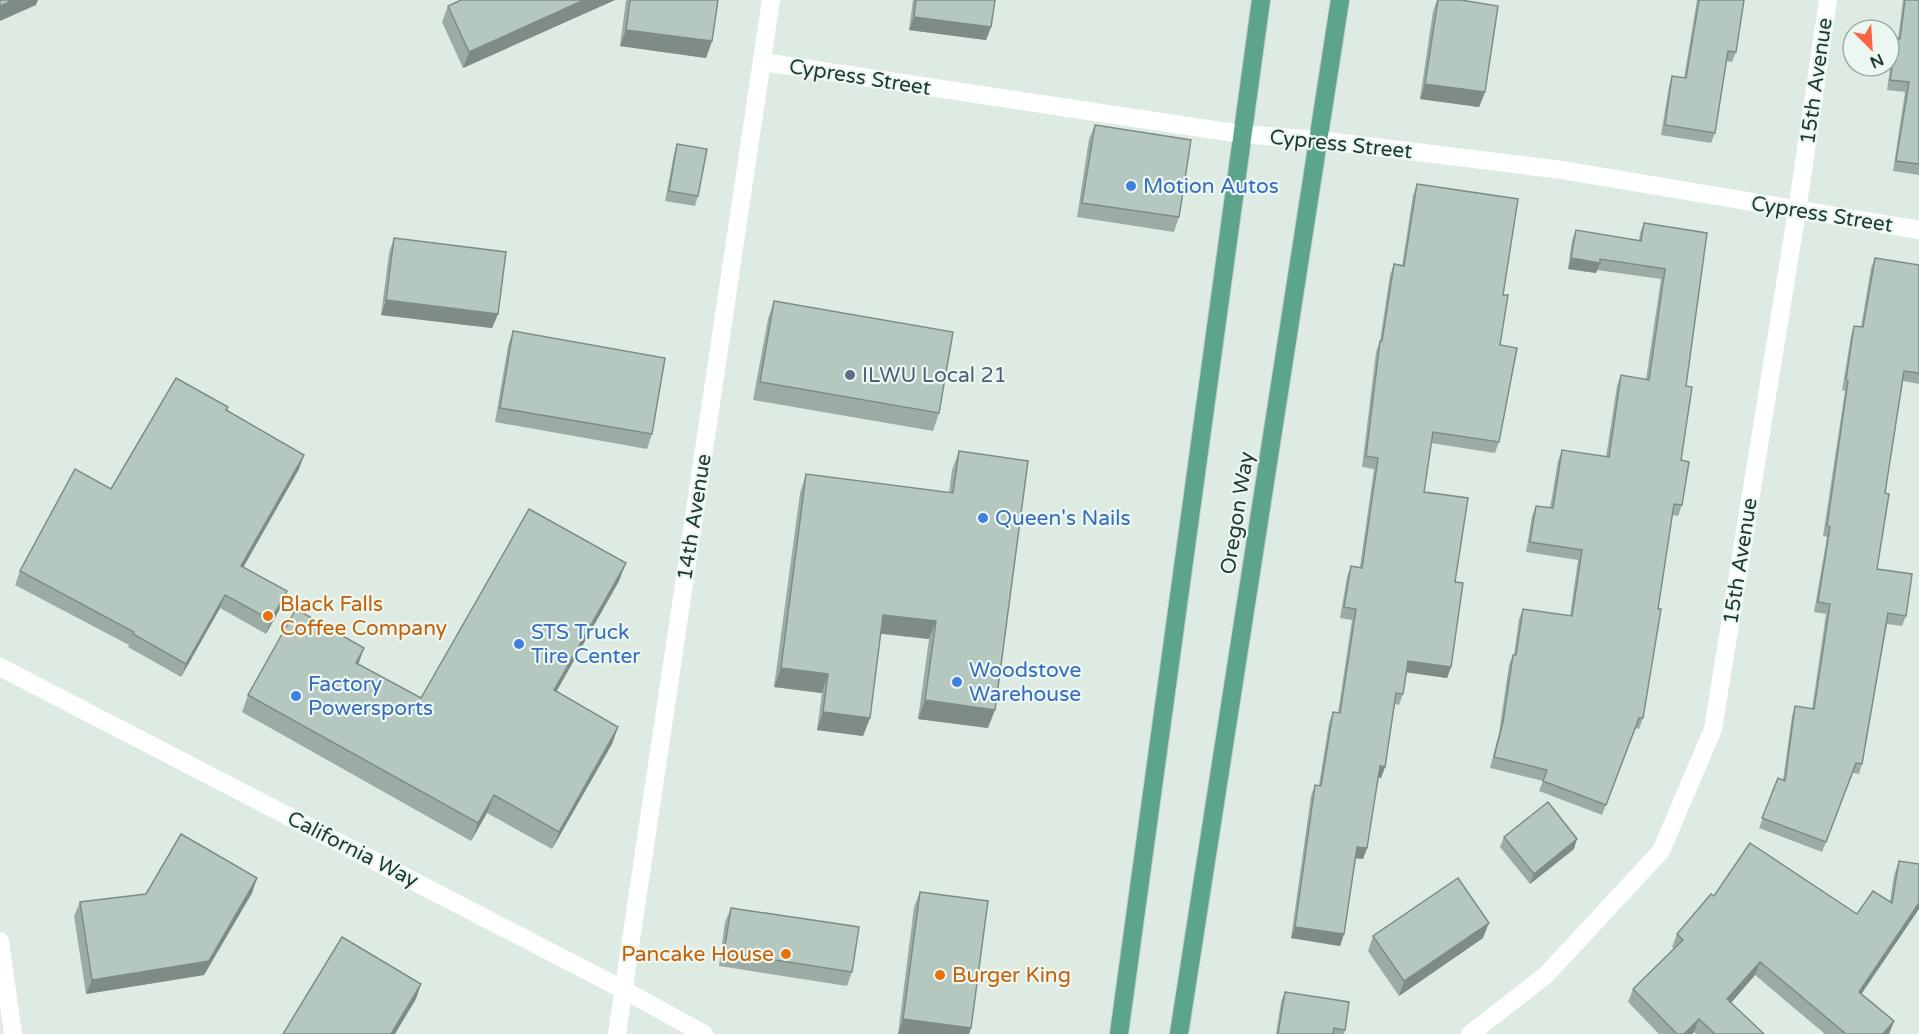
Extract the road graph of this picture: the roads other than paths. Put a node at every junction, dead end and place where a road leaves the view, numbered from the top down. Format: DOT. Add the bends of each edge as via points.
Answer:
graph roads {
  1 [pos="771,0"];
  2 [pos="1261,0"];
  3 [pos="1340,0"];
  4 [pos="1828,0"];
  5 [pos="763,63"];
  6 [pos="1241,134"];
  7 [pos="1319,140"];
  8 [pos="1797,211"];
  9 [pos="1919,230"];
  10 [pos="0,667"];
  11 [pos="0,940"];
  12 [pos="622,989"];
  13 [pos="13,1034"];
  14 [pos="618,1034"];
  15 [pos="704,1034"];
  16 [pos="1119,1034"];
  17 [pos="1179,1034"];
  18 [pos="1470,1034"];
  1 -- 5 [label="street, 14th Avenue"];
  2 -- 6 [label="main road"];
  3 -- 7 [label="main road, Oregon Way"];
  4 -- 8 [label="street, 15th Avenue"];
  5 -- 6 [label="street, Cypress Street"];
  5 -- 12 [label="street, 14th Avenue"];
  6 -- 7 [label="street, Cypress Street"];
  6 -- 16 [label="main road"];
  7 -- 8 [label="street, Cypress Street" via="1563,170"];
  7 -- 17 [label="main road, Oregon Way"];
  8 -- 9 [label="street, Cypress Street"];
  8 -- 18 [label="street, 15th Avenue" via="1713,729 1661,851 1546,975"];
  10 -- 12 [label="street, California Way"];
  11 -- 13 [label="street"];
  12 -- 14 [label="street, 14th Avenue"];
  12 -- 15 [label="street, California Way"];
}
